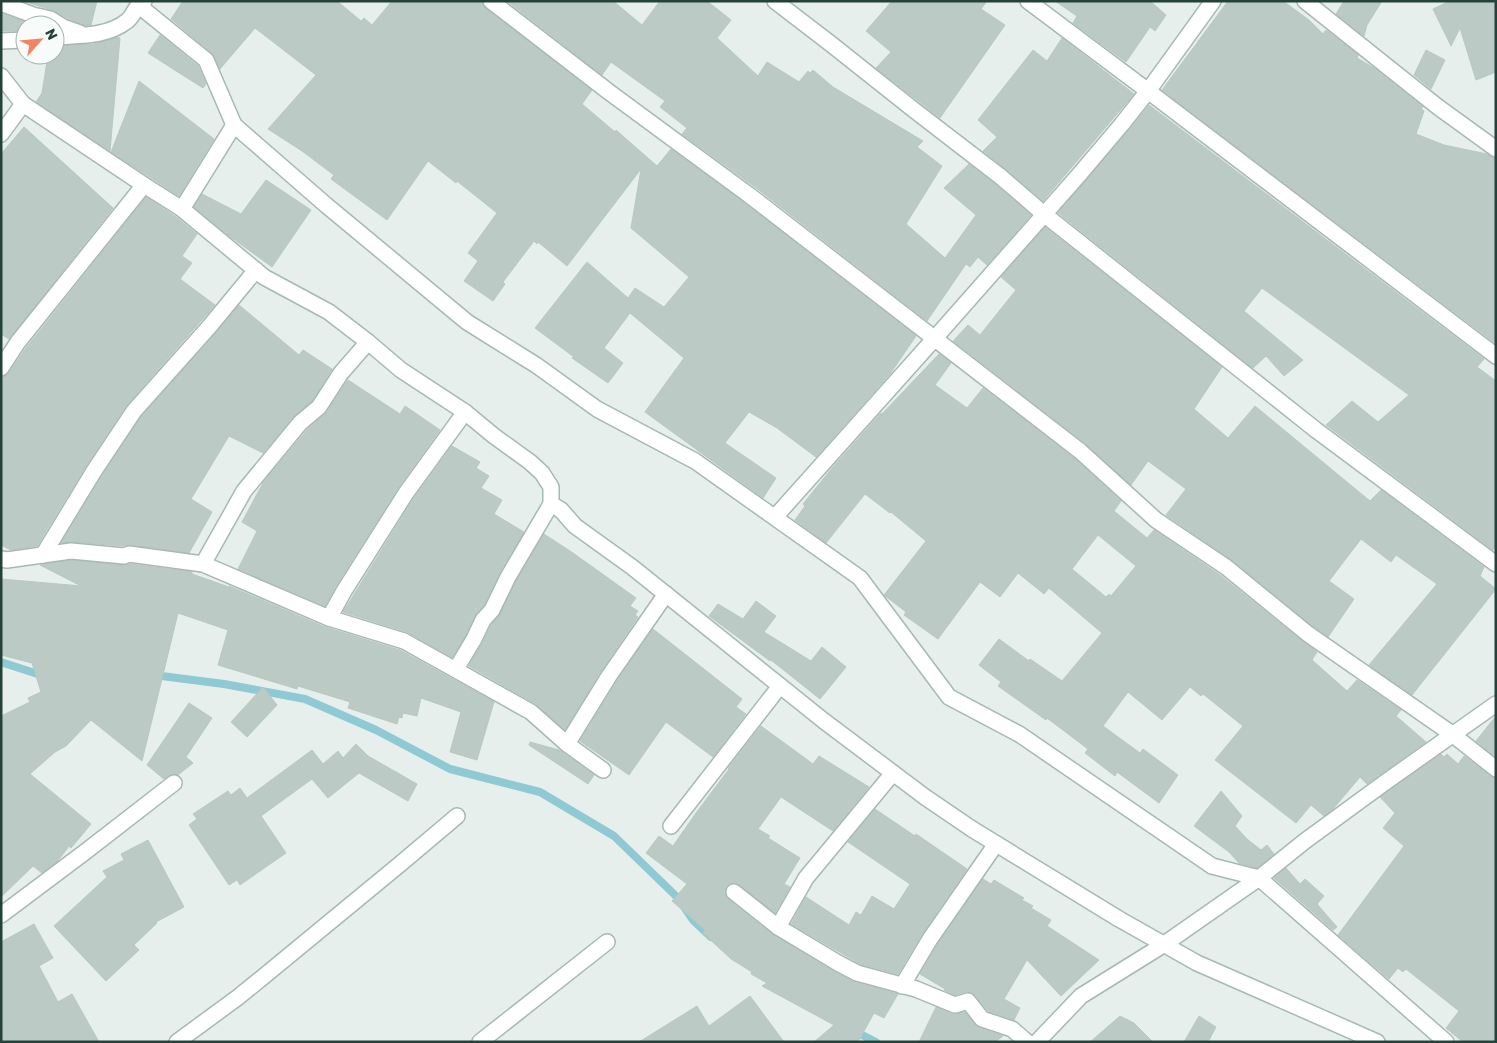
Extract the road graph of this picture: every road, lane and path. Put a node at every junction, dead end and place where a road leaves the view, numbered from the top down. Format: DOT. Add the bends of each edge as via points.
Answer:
graph roads {
  1 [pos="491,1"];
  2 [pos="775,1"];
  3 [pos="1028,1"];
  4 [pos="1213,1"];
  5 [pos="1305,1"];
  6 [pos="1,3"];
  7 [pos="141,3"];
  8 [pos="94,34"];
  9 [pos="65,36"];
  10 [pos="15,40"];
  11 [pos="1,41"];
  12 [pos="1,76"];
  13 [pos="1148,91"];
  14 [pos="23,104"];
  15 [pos="234,125"];
  16 [pos="1,134"];
  17 [pos="1496,149"];
  18 [pos="144,185"];
  19 [pos="182,209"];
  20 [pos="1045,215"];
  21 [pos="256,270"];
  22 [pos="935,338"];
  23 [pos="368,342"];
  24 [pos="1496,356"];
  25 [pos="1,368"];
  26 [pos="465,412"];
  27 [pos="551,504"];
  28 [pos="774,516"];
  29 [pos="43,555"];
  30 [pos="1,559"];
  31 [pos="203,564"];
  32 [pos="1496,564"];
  33 [pos="666,594"];
  34 [pos="330,618"];
  35 [pos="456,669"];
  36 [pos="780,686"];
  37 [pos="1496,704"];
  38 [pos="1452,734"];
  39 [pos="567,744"];
  40 [pos="1496,769"];
  41 [pos="603,770"];
  42 [pos="893,773"];
  43 [pos="174,783"];
  44 [pos="456,816"];
  45 [pos="671,826"];
  46 [pos="996,844"];
  47 [pos="1259,878"];
  48 [pos="734,892"];
  49 [pos="1,915"];
  50 [pos="778,927"];
  51 [pos="607,942"];
  52 [pos="1163,945"];
  53 [pos="902,986"];
  54 [pos="177,1042"];
  55 [pos="480,1042"];
  56 [pos="1027,1042"];
  57 [pos="1037,1042"];
  58 [pos="1377,1042"];
  59 [pos="1446,1042"];
  1 -- 22 [label="street"];
  2 -- 20 [label="street"];
  3 -- 13 [label="street"];
  4 -- 13 [label="street"];
  5 -- 17 [label="street"];
  6 -- 8 [label="street" via="50,19 76,32"];
  7 -- 8 [label="street" via="124,24"];
  7 -- 15 [label="street" via="206,60"];
  8 -- 9 [label="street"];
  10 -- 11 [label="street"];
  12 -- 14 [label="street"];
  13 -- 20 [label="street"];
  13 -- 24 [label="street"];
  14 -- 16 [label="street"];
  14 -- 18 [label="street"];
  15 -- 19 [label="street"];
  15 -- 28 [label="street" via="467,322 597,408 695,461"];
  18 -- 19 [label="street"];
  18 -- 25 [label="street" via="18,342"];
  19 -- 21 [label="street"];
  20 -- 22 [label="street"];
  20 -- 32 [label="street" via="1316,430"];
  21 -- 23 [label="street" via="329,312"];
  21 -- 29 [label="street" via="134,411"];
  22 -- 28 [label="street"];
  22 -- 38 [label="street" via="1080,451 1156,520 1226,568 1308,634"];
  23 -- 26 [label="street" via="401,370"];
  23 -- 31 [label="street" via="341,372 319,407 300,422 244,491"];
  26 -- 27 [label="street" via="542,473 551,487"];
  26 -- 34 [label="street" via="406,493"];
  27 -- 33 [label="street" via="575,526"];
  27 -- 35 [label="street"];
  28 -- 47 [label="street" via="860,578 949,697 1019,734 1212,866"];
  29 -- 30 [label="street"];
  29 -- 31 [label="street" via="71,551 129,554"];
  31 -- 34 [label="street"];
  33 -- 36 [label="street"];
  33 -- 39 [label="street"];
  34 -- 35 [label="street" via="404,641"];
  35 -- 39 [label="street" via="530,712"];
  36 -- 42 [label="street"];
  36 -- 45 [label="street"];
  37 -- 38 [label="street"];
  38 -- 40 [label="street"];
  38 -- 47 [label="street"];
  39 -- 41 [label="street"];
  42 -- 46 [label="street"];
  42 -- 50 [label="street" via="806,878"];
  43 -- 49 [label="street"];
  44 -- 54 [label="street" via="263,978"];
  46 -- 52 [label="street"];
  46 -- 53 [label="street" via="930,938"];
  47 -- 52 [label="street"];
  47 -- 59 [label="street"];
  48 -- 50 [label="street"];
  50 -- 53 [label="street" via="857,973"];
  51 -- 55 [label="street"];
  52 -- 57 [label="street" via="1081,996"];
  52 -- 58 [label="street"];
  53 -- 56 [label="street" via="954,1005 968,1001 982,1019 1012,1029"];
}
